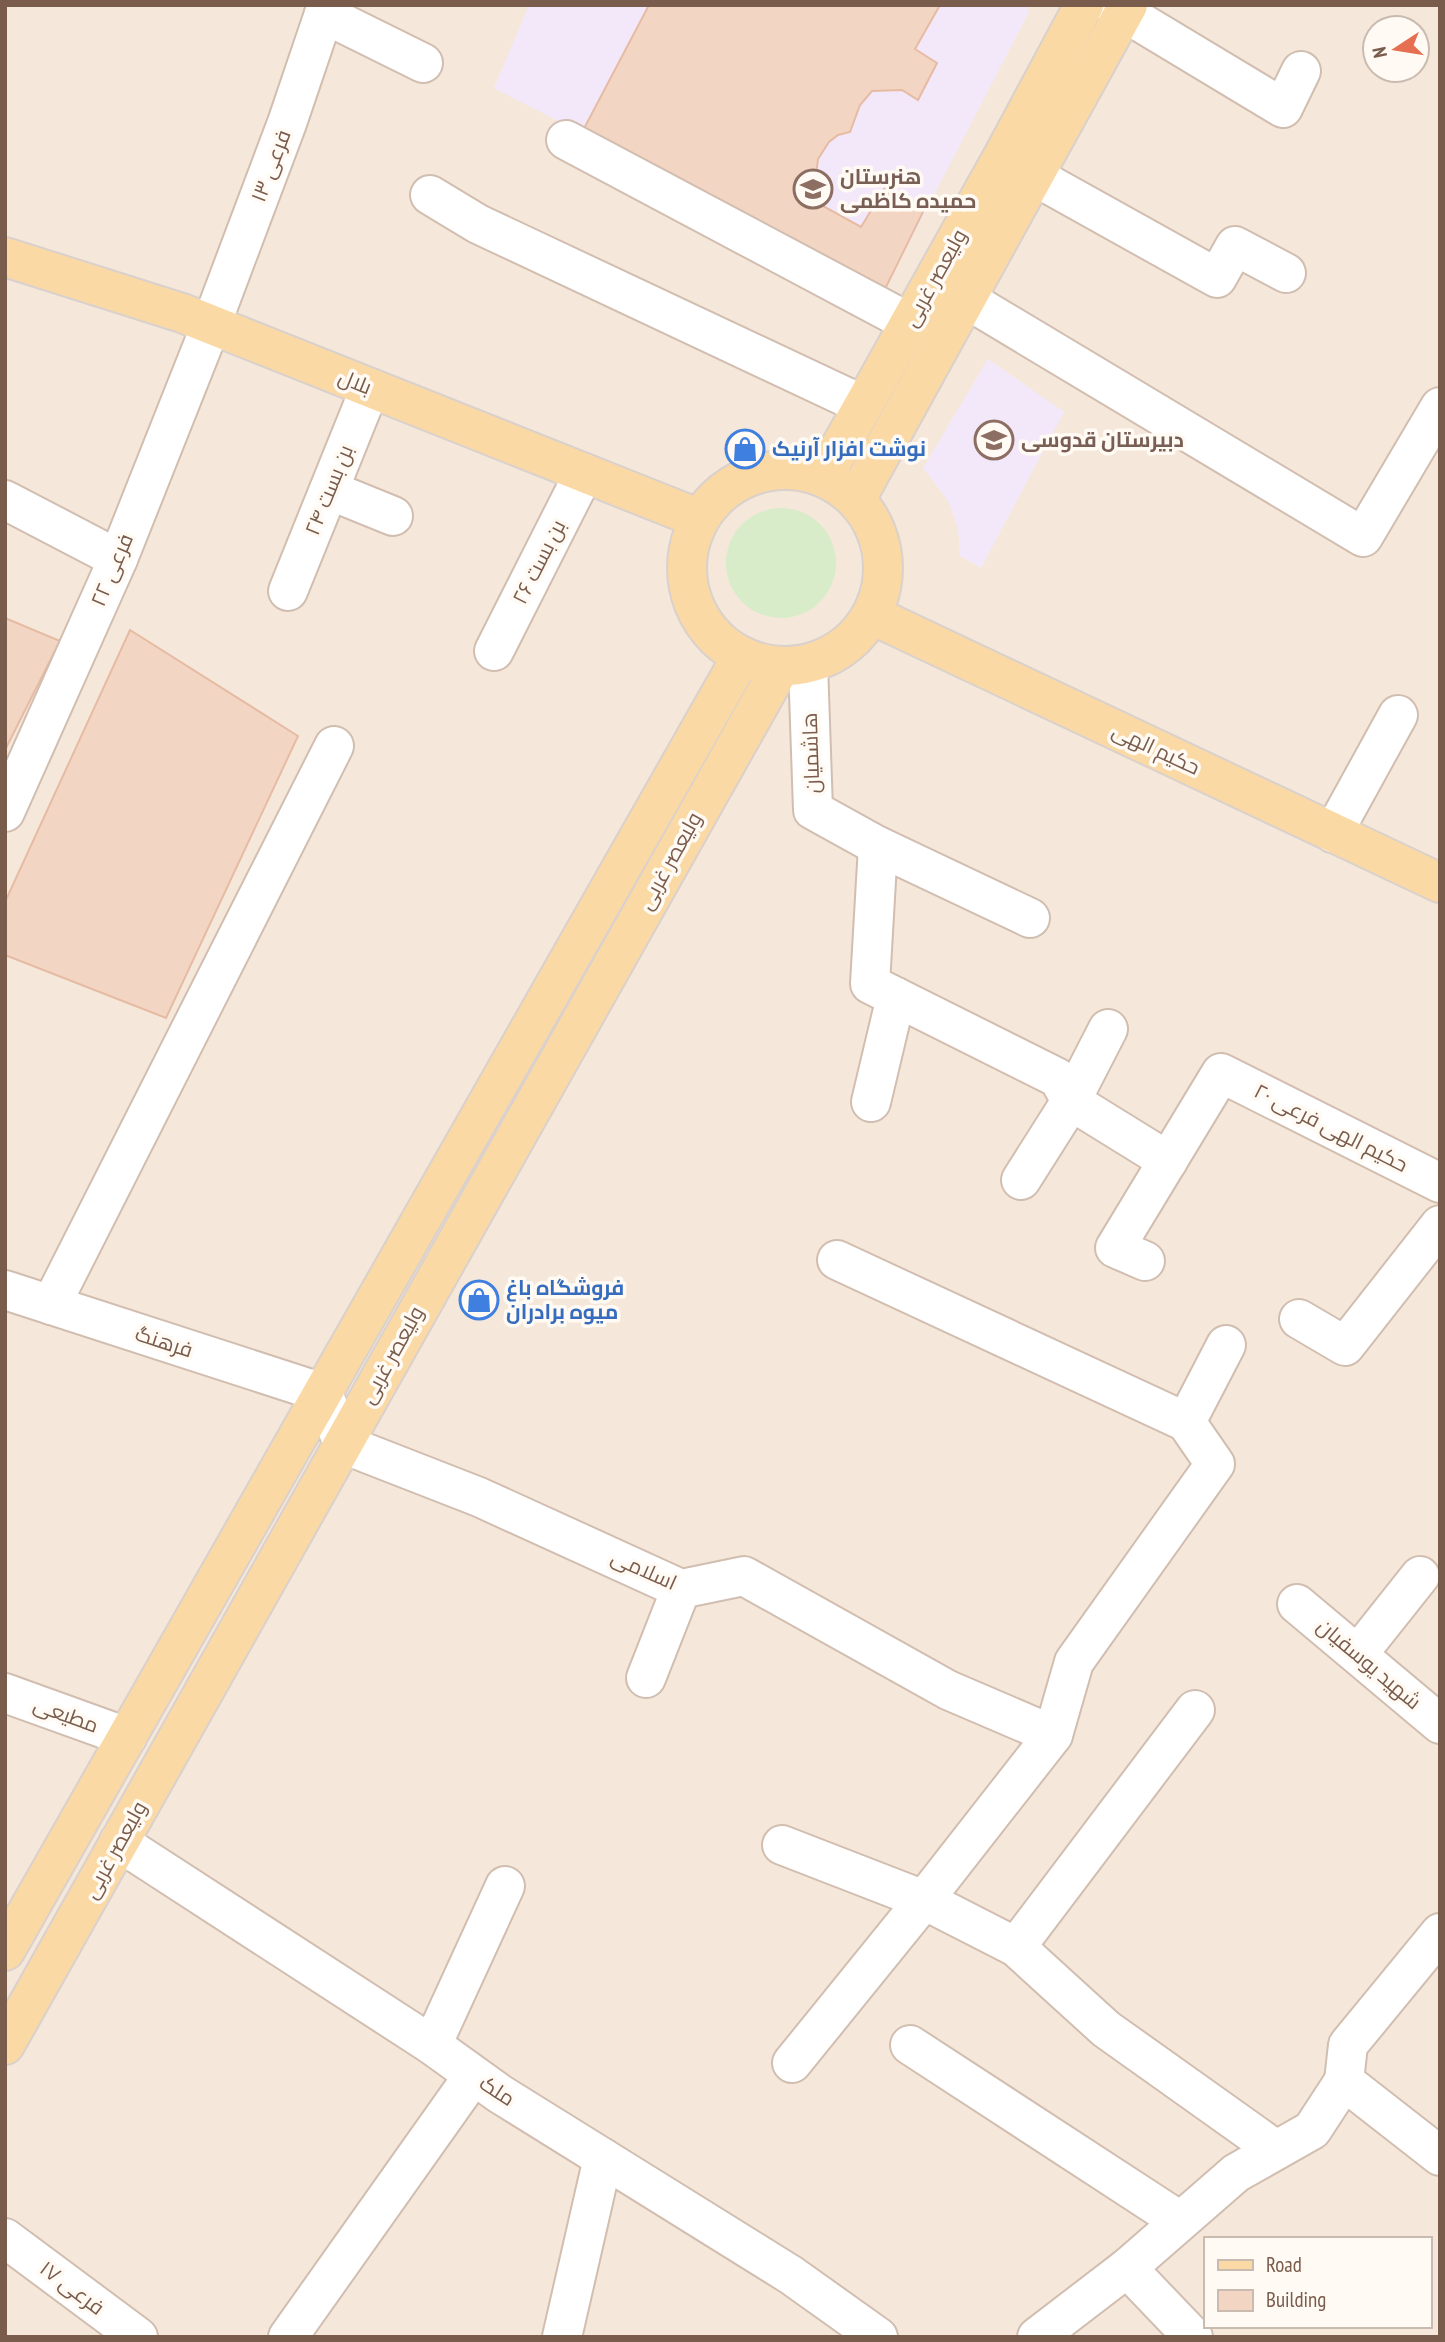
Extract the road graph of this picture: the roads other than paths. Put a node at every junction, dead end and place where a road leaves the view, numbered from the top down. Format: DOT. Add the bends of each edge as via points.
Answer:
graph roads {
  1 [pos="1084,5"];
  2 [pos="1121,8"];
  3 [pos="325,10"];
  4 [pos="423,63"];
  5 [pos="1301,71"];
  6 [pos="566,141"];
  7 [pos="1034,176"];
  8 [pos="430,195"];
  9 [pos="5,257"];
  10 [pos="1286,273"];
  11 [pos="966,299"];
  12 [pos="910,323"];
  13 [pos="211,325"];
  14 [pos="370,388"];
  15 [pos="863,405"];
  16 [pos="1440,407"];
  17 [pos="584,473"];
  18 [pos="824,476"];
  19 [pos="329,489"];
  20 [pos="5,499"];
  21 [pos="856,499"];
  22 [pos="393,516"];
  23 [pos="700,519"];
  24 [pos="118,559"];
  25 [pos="288,592"];
  26 [pos="872,615"];
  27 [pos="494,651"];
  28 [pos="742,656"];
  29 [pos="794,665"];
  30 [pos="1398,715"];
  31 [pos="334,746"];
  32 [pos="5,812"];
  33 [pos="1334,833"];
  34 [pos="878,846"];
  35 [pos="1440,883"];
  36 [pos="1030,918"];
  37 [pos="896,997"];
  38 [pos="1108,1029"];
  39 [pos="1071,1101"];
  40 [pos="871,1102"];
  41 [pos="1167,1161"];
  42 [pos="1021,1180"];
  43 [pos="1440,1183"];
  44 [pos="1440,1225"];
  45 [pos="837,1260"];
  46 [pos="1145,1261"];
  47 [pos="5,1290"];
  48 [pos="51,1305"];
  49 [pos="1299,1318"];
  50 [pos="1226,1345"];
  51 [pos="323,1393"];
  52 [pos="1186,1422"];
  53 [pos="342,1444"];
  54 [pos="1420,1576"];
  55 [pos="681,1589"];
  56 [pos="1297,1604"];
  57 [pos="1358,1654"];
  58 [pos="646,1678"];
  59 [pos="5,1693"];
  60 [pos="1195,1710"];
  61 [pos="1440,1724"];
  62 [pos="1053,1735"];
  63 [pos="127,1737"];
  64 [pos="119,1842"];
  65 [pos="782,1845"];
  66 [pos="505,1886"];
  67 [pos="924,1900"];
  68 [pos="1440,1933"];
  69 [pos="8,1939"];
  70 [pos="1016,1947"];
  71 [pos="5,2045"];
  72 [pos="432,2045"];
  73 [pos="910,2045"];
  74 [pos="792,2063"];
  75 [pos="473,2076"];
  76 [pos="1344,2081"];
  77 [pos="1276,2150"];
  78 [pos="1440,2156"];
  79 [pos="603,2158"];
  80 [pos="1180,2221"];
  81 [pos="5,2238"];
  82 [pos="1127,2268"];
  83 [pos="138,2337"];
  84 [pos="288,2337"];
  85 [pos="562,2337"];
  86 [pos="878,2337"];
  87 [pos="1037,2337"];
  88 [pos="1193,2337"];
  1 -- 12 [label="main road, ولیعصر غربی"];
  2 -- 5 [label="street" via="1283,107"];
  2 -- 7 [label="main road"];
  3 -- 4 [label="street"];
  3 -- 13 [label="street, فرعی ۱۳"];
  6 -- 12 [label="street"];
  7 -- 10 [label="street" via="1217,278 1235,246"];
  7 -- 11 [label="main road"];
  8 -- 15 [label="street" via="478,224"];
  9 -- 13 [label="main road, بلال"];
  11 -- 16 [label="street" via="1363,537"];
  11 -- 21 [label="main road"];
  12 -- 15 [label="main road, ولیعصر غربی"];
  13 -- 14 [label="main road, بلال"];
  13 -- 24 [label="street, فرعی ۲۲"];
  14 -- 17 [label="main road, بلال"];
  14 -- 19 [label="street, بن بست ۲۴"];
  15 -- 18 [label="main road, ولیعصر غربی"];
  17 -- 23 [label="main road, بلال"];
  17 -- 27 [label="street, بن بست ۲۶"];
  18 -- 21 [label="main road"];
  18 -- 23 [label="main road" via="778,469 747,476 720,493"];
  19 -- 22 [label="street"];
  19 -- 25 [label="street, بن بست ۲۴"];
  20 -- 24 [label="street"];
  21 -- 26 [label="main road" via="874,525 883,555 882,586"];
  23 -- 28 [label="main road" via="690,543 687,570 691,596 703,621 720,641"];
  24 -- 32 [label="street, فرعی ۲۲"];
  26 -- 29 [label="main road" via="834,654"];
  26 -- 33 [label="main road, حکیم الهی"];
  28 -- 29 [label="main road" via="761,663"];
  28 -- 51 [label="main road, ولیعصر غربی"];
  29 -- 34 [label="street, هاشمیان" via="813,810"];
  29 -- 53 [label="main road, ولیعصر غربی"];
  30 -- 33 [label="street"];
  31 -- 48 [label="street"];
  33 -- 35 [label="main road, حکیم الهی"];
  34 -- 36 [label="street"];
  34 -- 37 [label="street" via="870,984"];
  37 -- 39 [label="street" via="1058,1079"];
  37 -- 40 [label="street"];
  38 -- 39 [label="street"];
  39 -- 41 [label="street"];
  39 -- 42 [label="street"];
  41 -- 43 [label="street, حکیم الهی فرعی ۲۰" via="1221,1073"];
  41 -- 46 [label="street" via="1115,1248"];
  44 -- 49 [label="street" via="1345,1346"];
  45 -- 52 [label="street"];
  47 -- 48 [label="street, فرهنگ"];
  48 -- 51 [label="street, فرهنگ"];
  50 -- 52 [label="street"];
  51 -- 53 [label="street"];
  51 -- 63 [label="main road, ولیعصر غربی"];
  52 -- 62 [label="street" via="1215,1464 1074,1662"];
  53 -- 55 [label="street, اسلامی" via="480,1497"];
  53 -- 64 [label="main road, ولیعصر غربی"];
  54 -- 57 [label="street"];
  55 -- 58 [label="street"];
  55 -- 62 [label="street, اسلامی" via="744,1576 948,1690"];
  56 -- 57 [label="street, شهید یوسفیان"];
  57 -- 61 [label="street, شهید یوسفیان"];
  59 -- 63 [label="street, مطیعی"];
  60 -- 70 [label="street"];
  62 -- 67 [label="street"];
  63 -- 69 [label="main road, ولیعصر غربی"];
  64 -- 71 [label="main road, ولیعصر غربی"];
  64 -- 72 [label="street, ملک"];
  65 -- 67 [label="street"];
  66 -- 72 [label="street"];
  67 -- 70 [label="street"];
  67 -- 74 [label="street"];
  68 -- 76 [label="street" via="1348,2045"];
  70 -- 77 [label="street" via="1106,2029"];
  72 -- 75 [label="street, ملک"];
  73 -- 80 [label="street"];
  75 -- 79 [label="street, ملک"];
  75 -- 84 [label="street"];
  76 -- 77 [label="street" via="1312,2130"];
  76 -- 78 [label="street"];
  77 -- 80 [label="street" via="1236,2172"];
  79 -- 85 [label="street"];
  79 -- 86 [label="street, ملک" via="791,2274"];
  80 -- 82 [label="street"];
  81 -- 83 [label="street, فرعی ۱۷"];
  82 -- 87 [label="street"];
  82 -- 88 [label="street"];
}
